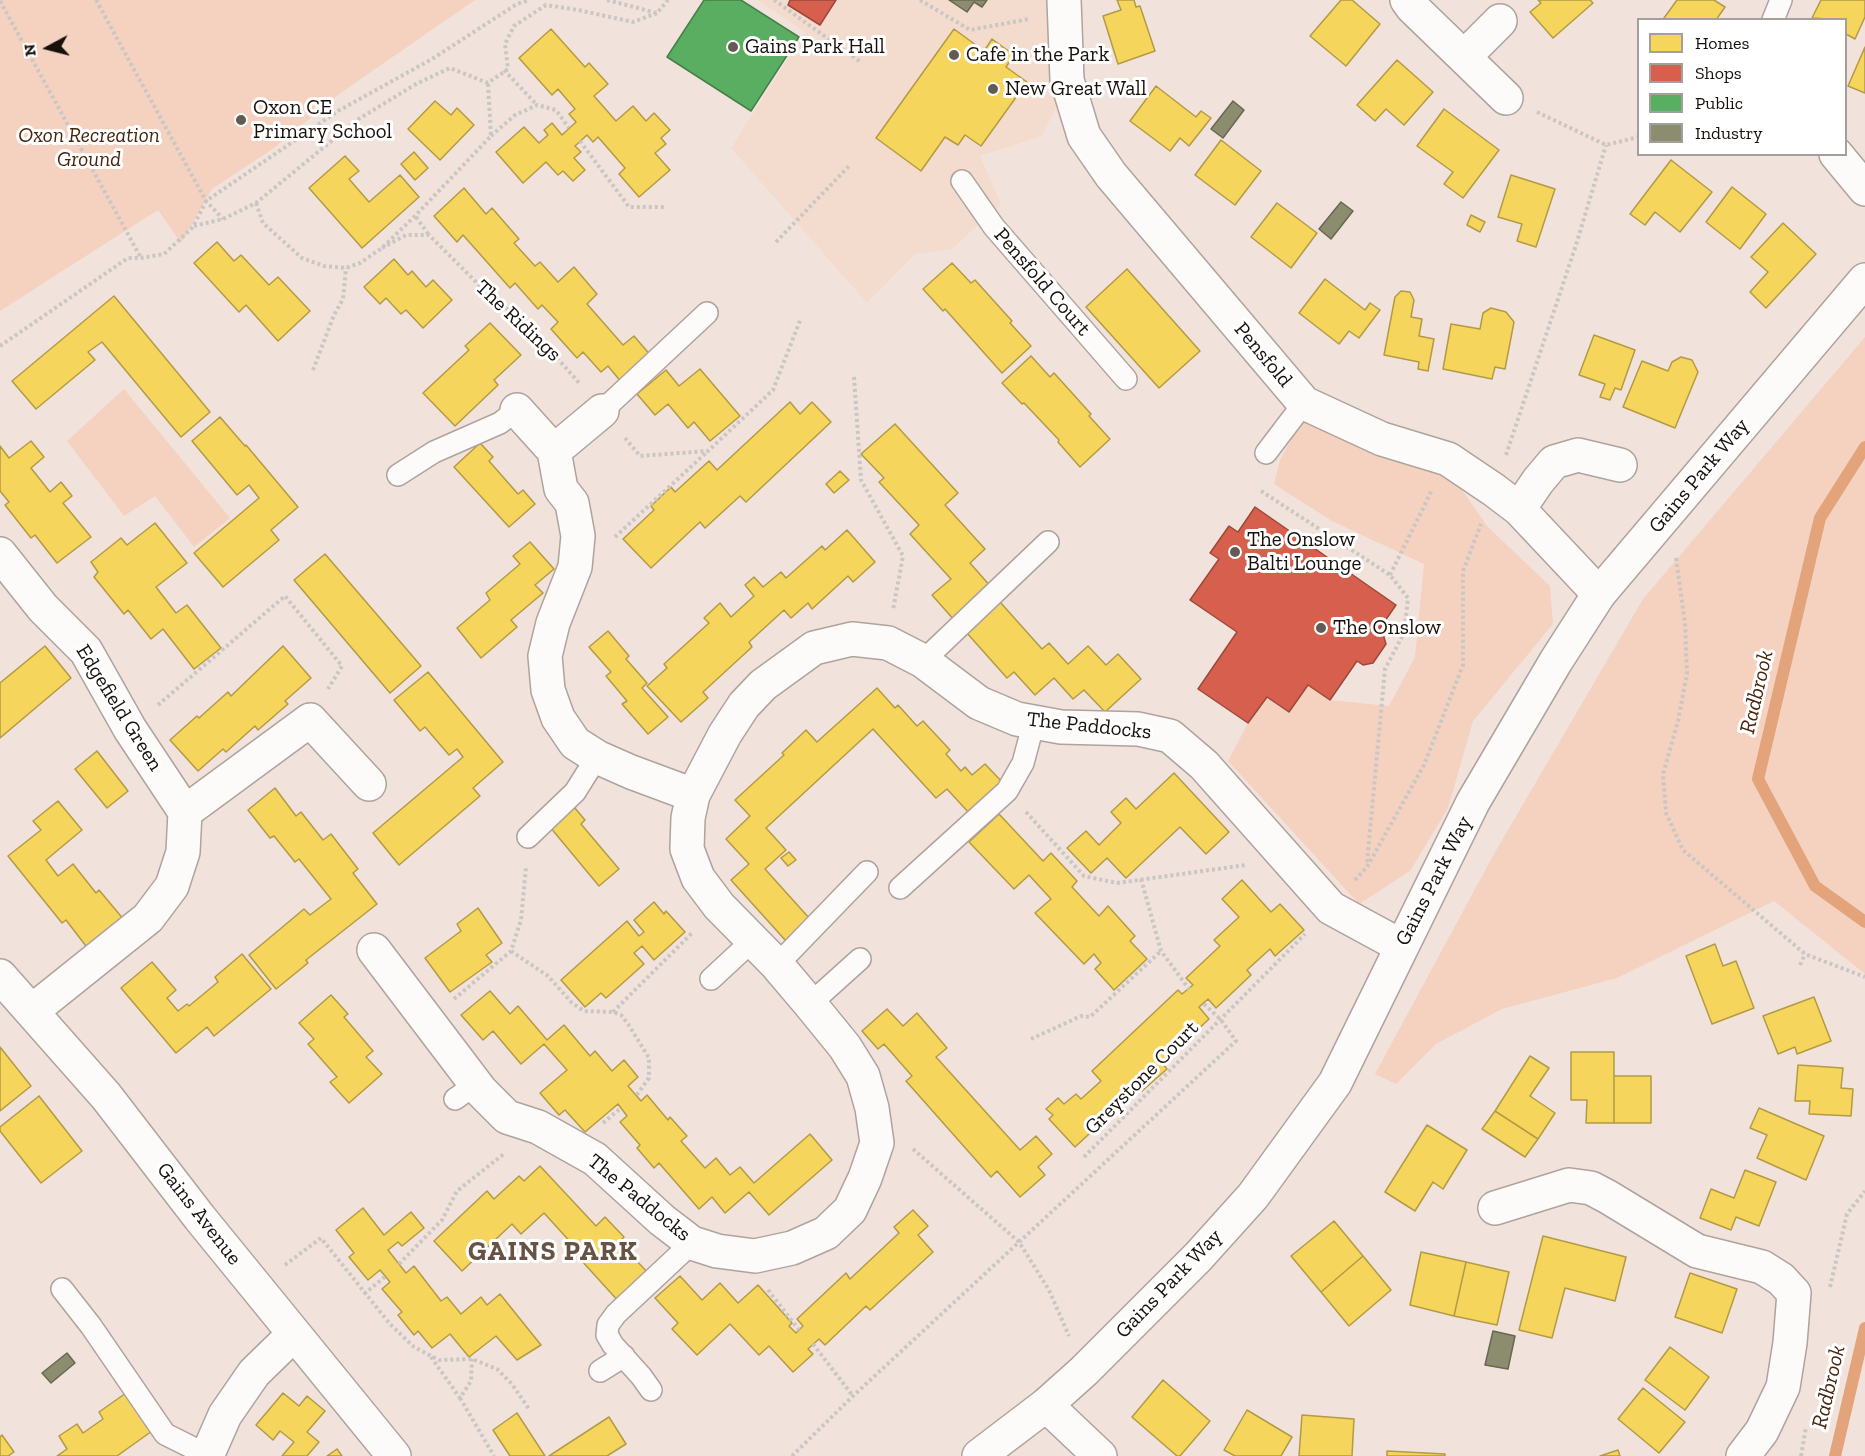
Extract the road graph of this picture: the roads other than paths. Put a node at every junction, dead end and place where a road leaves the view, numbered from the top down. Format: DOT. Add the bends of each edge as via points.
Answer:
graph roads {
  1 [pos="1064,0"];
  2 [pos="1407,0"];
  3 [pos="1781,0"];
  4 [pos="1774,18"];
  5 [pos="1500,21"];
  6 [pos="1465,56"];
  7 [pos="1506,98"];
  8 [pos="1838,156"];
  9 [pos="962,181"];
  10 [pos="1865,189"];
  11 [pos="1865,280"];
  12 [pos="707,313"];
  13 [pos="1126,379"];
  14 [pos="1304,403"];
  15 [pos="517,410"];
  16 [pos="602,411"];
  17 [pos="554,451"];
  18 [pos="1266,453"];
  19 [pos="1620,465"];
  20 [pos="398,475"];
  21 [pos="1506,500"];
  22 [pos="1048,542"];
  23 [pos="0,554"];
  24 [pos="1599,594"];
  25 [pos="923,661"];
  26 [pos="1034,722"];
  27 [pos="597,757"];
  28 [pos="369,784"];
  29 [pos="693,795"];
  30 [pos="185,812"];
  31 [pos="528,837"];
  32 [pos="867,872"];
  33 [pos="900,888"];
  34 [pos="752,941"];
  35 [pos="1401,946"];
  36 [pos="374,950"];
  37 [pos="860,958"];
  38 [pos="777,964"];
  39 [pos="0,976"];
  40 [pos="711,979"];
  41 [pos="810,1004"];
  42 [pos="32,1011"];
  43 [pos="1495,1208"];
  44 [pos="692,1243"];
  45 [pos="62,1289"];
  46 [pos="294,1334"];
  47 [pos="624,1356"];
  48 [pos="600,1371"];
  49 [pos="651,1390"];
  50 [pos="1046,1405"];
  51 [pos="207,1455"];
  52 [pos="394,1456"];
  53 [pos="979,1456"];
  54 [pos="1100,1456"];
  55 [pos="1743,1456"];
  1 -- 14 [label="street, Pensfold" via="1067,80 1084,136 1111,175"];
  2 -- 6 [label="street"];
  3 -- 4 [label="lane"];
  5 -- 6 [label="street"];
  6 -- 7 [label="street"];
  8 -- 10 [label="street"];
  9 -- 13 [label="lane, Pensfold Court" via="994,227"];
  11 -- 24 [label="street, Gains Park Way"];
  12 -- 16 [label="lane"];
  14 -- 18 [label="lane"];
  14 -- 21 [label="street, Pensfold" via="1382,439 1448,459"];
  15 -- 17 [label="street"];
  15 -- 20 [label="lane" via="500,423 434,452"];
  16 -- 17 [label="street"];
  17 -- 27 [label="street" via="561,489 572,503 578,536 575,567 545,656 548,690 558,718 575,743"];
  19 -- 21 [label="street" via="1578,455 1554,462 1538,481"];
  21 -- 24 [label="street, Pensfold"];
  22 -- 25 [label="lane"];
  23 -- 30 [label="street, Edgefield Green" via="43,608 86,651 130,729"];
  24 -- 35 [label="street, Gains Park Way" via="1473,802"];
  25 -- 26 [label="street, The Paddocks" via="979,703"];
  25 -- 29 [label="street, The Paddocks" via="888,643 852,639 814,648 763,685 744,705"];
  26 -- 33 [label="lane" via="1023,763 1007,791"];
  26 -- 35 [label="street, The Paddocks" via="1062,727 1138,729 1170,736 1204,765 1331,908"];
  27 -- 29 [label="street"];
  27 -- 31 [label="lane" via="575,792"];
  28 -- 30 [label="street" via="310,720"];
  29 -- 34 [label="street, The Paddocks" via="687,849 698,878"];
  30 -- 42 [label="street" via="183,852 172,886 148,918"];
  32 -- 38 [label="lane"];
  34 -- 38 [label="street, The Paddocks"];
  34 -- 40 [label="lane"];
  35 -- 50 [label="street, Gains Park Way" via="1335,1083 1253,1196 1198,1257"];
  36 -- 44 [label="street, The Paddocks" via="428,1020 465,1091 507,1117 538,1127 595,1159"];
  37 -- 41 [label="lane"];
  38 -- 41 [label="street, The Paddocks"];
  39 -- 42 [label="street, Gains Avenue"];
  41 -- 44 [label="street, The Paddocks" via="863,1076 872,1108 877,1143 850,1210 826,1233 792,1248 755,1256"];
  42 -- 46 [label="street, Gains Avenue" via="106,1096"];
  43 -- 55 [label="street" via="1569,1185 1591,1188 1696,1251 1762,1267 1781,1279 1794,1293 1783,1387 1762,1431"];
  44 -- 47 [label="lane" via="608,1325 607,1335"];
  45 -- 51 [label="lane" via="165,1434"];
  46 -- 51 [label="street" via="254,1373 225,1415"];
  46 -- 52 [label="street, Gains Avenue"];
  47 -- 48 [label="lane"];
  47 -- 49 [label="lane"];
  50 -- 53 [label="street, Gains Park Way"];
  50 -- 54 [label="street"];
}
